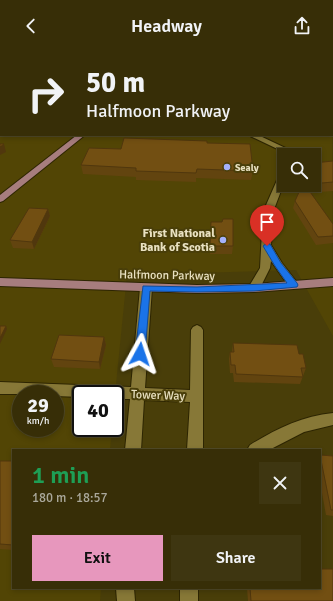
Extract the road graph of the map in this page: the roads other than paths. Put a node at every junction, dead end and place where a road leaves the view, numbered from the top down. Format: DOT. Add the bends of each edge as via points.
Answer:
graph roads {
  1 [pos="80,136"];
  2 [pos="254,136"];
  3 [pos="281,148"];
  4 [pos="277,190"];
  5 [pos="0,199"];
  6 [pos="267,246"];
  7 [pos="0,282"];
  8 [pos="333,282"];
  9 [pos="294,285"];
  10 [pos="146,288"];
  11 [pos="254,288"];
  12 [pos="197,330"];
  13 [pos="0,388"];
  14 [pos="137,394"];
  15 [pos="197,396"];
  16 [pos="333,419"];
  17 [pos="133,449"];
  18 [pos="195,449"];
  19 [pos="257,449"];
  20 [pos="126,589"];
  21 [pos="189,589"];
  22 [pos="126,601"];
  23 [pos="189,601"];
  1 -- 5 [label="main road"];
  2 -- 3 [label="street"];
  4 -- 6 [label="street" via="268,212"];
  6 -- 9 [label="street"];
  6 -- 11 [label="street" via="265,268"];
  7 -- 10 [label="main road, Halfmoon Parkway"];
  8 -- 9 [label="main road, Halfmoon Parkway"];
  9 -- 11 [label="main road, Halfmoon Parkway"];
  10 -- 11 [label="main road, Halfmoon Parkway"];
  10 -- 14 [label="street"];
  12 -- 15 [label="street"];
  13 -- 14 [label="street, Tower Way"];
  14 -- 15 [label="street, Tower Way"];
  14 -- 17 [label="street"];
  15 -- 18 [label="street"];
  16 -- 19 [label="street" via="300,425"];
  20 -- 22 [label="street"];
  21 -- 23 [label="street"];
}
